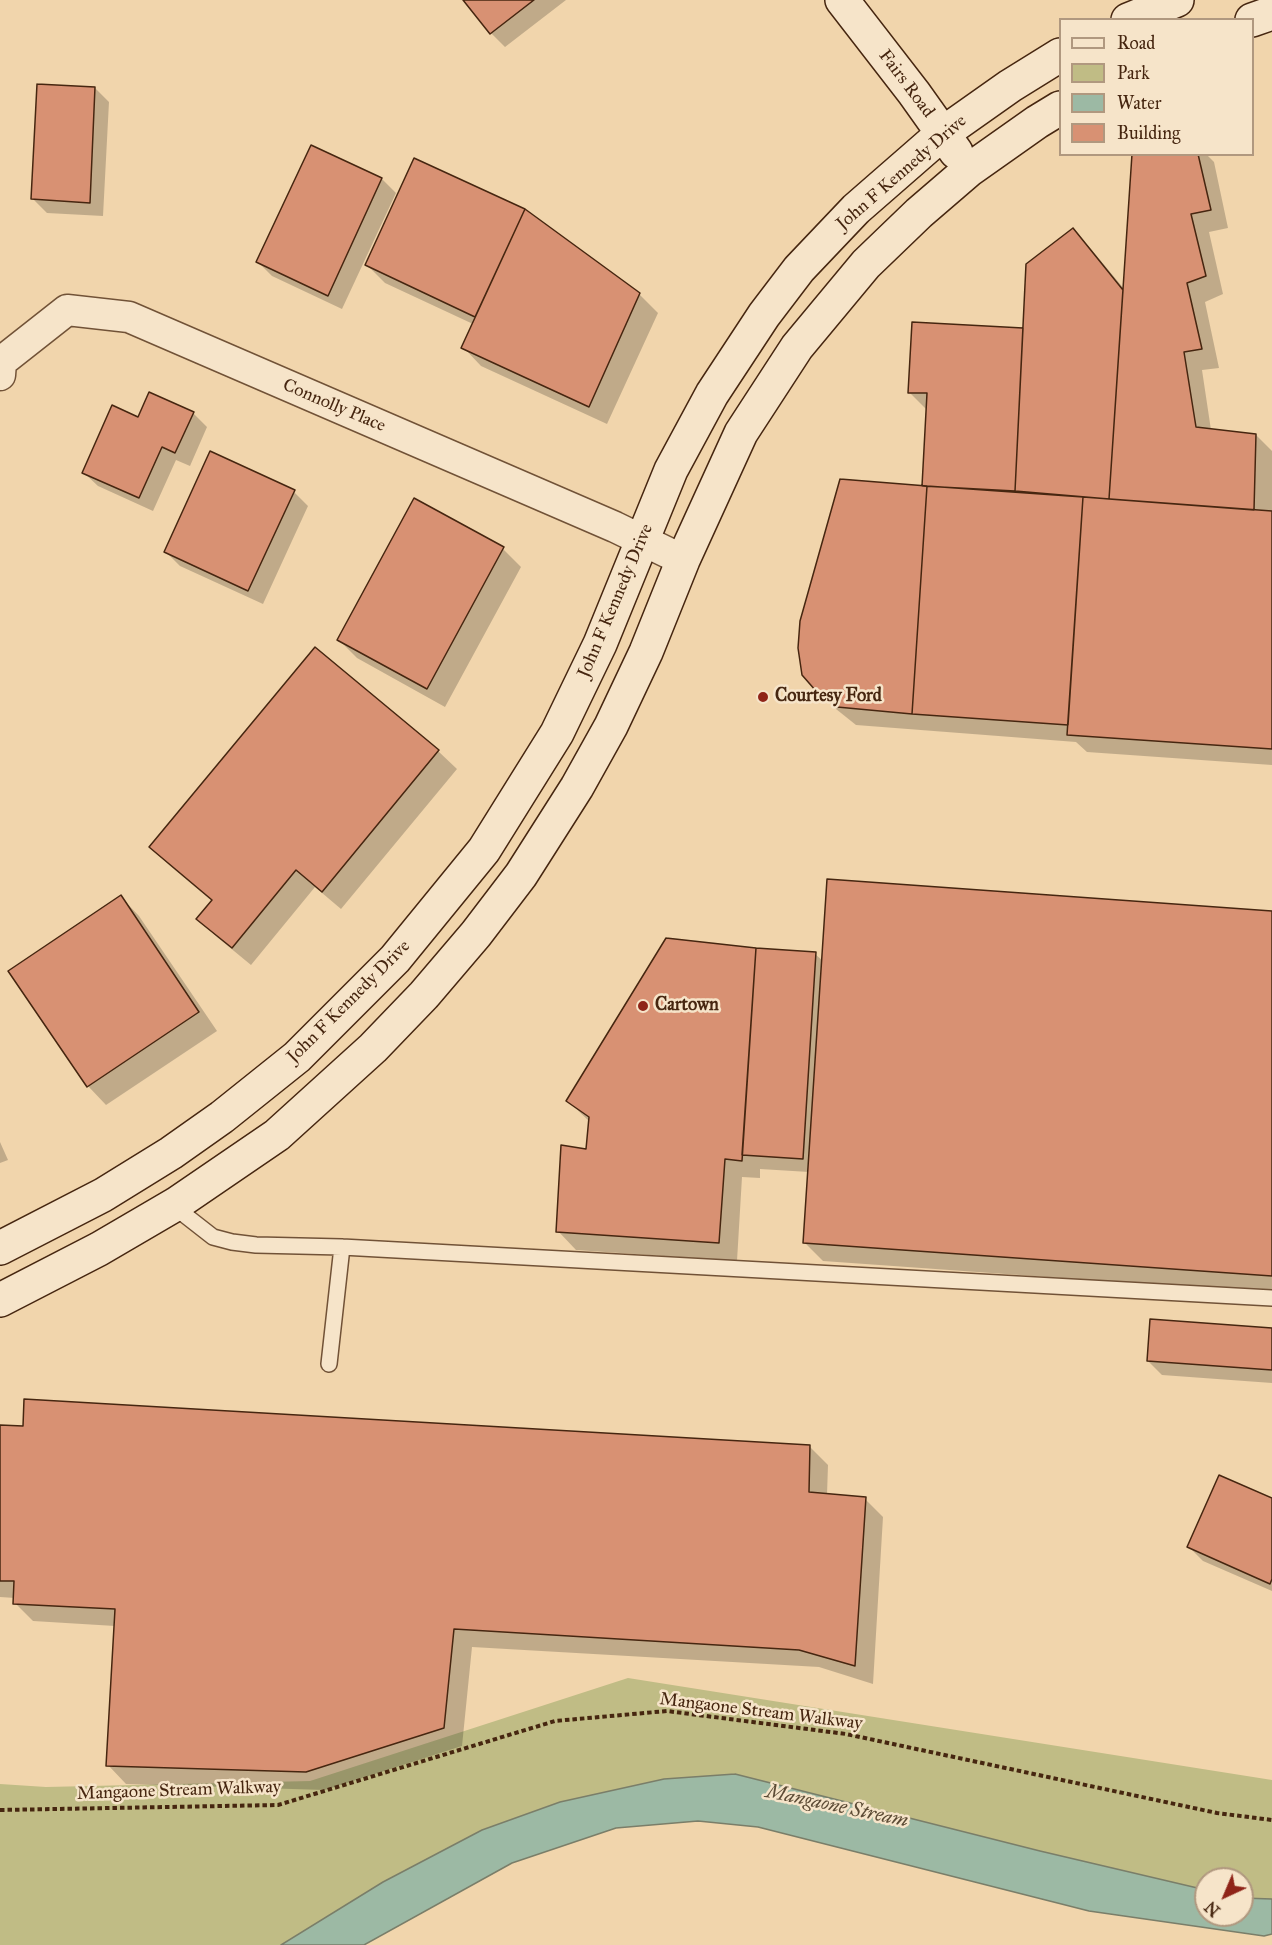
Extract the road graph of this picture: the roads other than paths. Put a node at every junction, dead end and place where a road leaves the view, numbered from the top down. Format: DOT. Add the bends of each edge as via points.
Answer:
graph roads {
  1 [pos="842,0"];
  2 [pos="1177,0"];
  3 [pos="1272,13"];
  4 [pos="1133,18"];
  5 [pos="1254,19"];
  6 [pos="1059,56"];
  7 [pos="1059,109"];
  8 [pos="942,134"];
  9 [pos="969,170"];
  10 [pos="0,375"];
  11 [pos="642,539"];
  12 [pos="683,560"];
  13 [pos="171,1153"];
  14 [pos="186,1197"];
  15 [pos="342,1246"];
  16 [pos="0,1248"];
  17 [pos="1272,1298"];
  18 [pos="0,1300"];
  19 [pos="329,1364"];
  1 -- 8 [label="main road, Fairs Road"];
  2 -- 4 [label="main road"];
  3 -- 5 [label="main road"];
  6 -- 8 [label="main road, John F Kennedy Drive"];
  7 -- 9 [label="main road"];
  8 -- 9 [label="main road, Fairs Road"];
  8 -- 11 [label="main road, John F Kennedy Drive" via="856,209 799,269 764,315 712,394 671,470"];
  9 -- 12 [label="main road" via="866,264 797,347 741,433"];
  10 -- 11 [label="street, Connolly Place" via="1,362 67,310 129,317"];
  11 -- 12 [label="street, Connolly Place"];
  11 -- 13 [label="main road, John F Kennedy Drive" via="600,644 557,734 484,850 395,959 297,1056"];
  12 -- 14 [label="main road" via="646,652 577,788 476,934 373,1048 308,1108 277,1135"];
  13 -- 14 [label="main road"];
  13 -- 16 [label="main road, John F Kennedy Drive" via="103,1195"];
  14 -- 15 [label="lane" via="181,1212 213,1237 256,1245"];
  14 -- 18 [label="main road" via="99,1249"];
  15 -- 17 [label="lane"];
  15 -- 19 [label="lane"];
}
